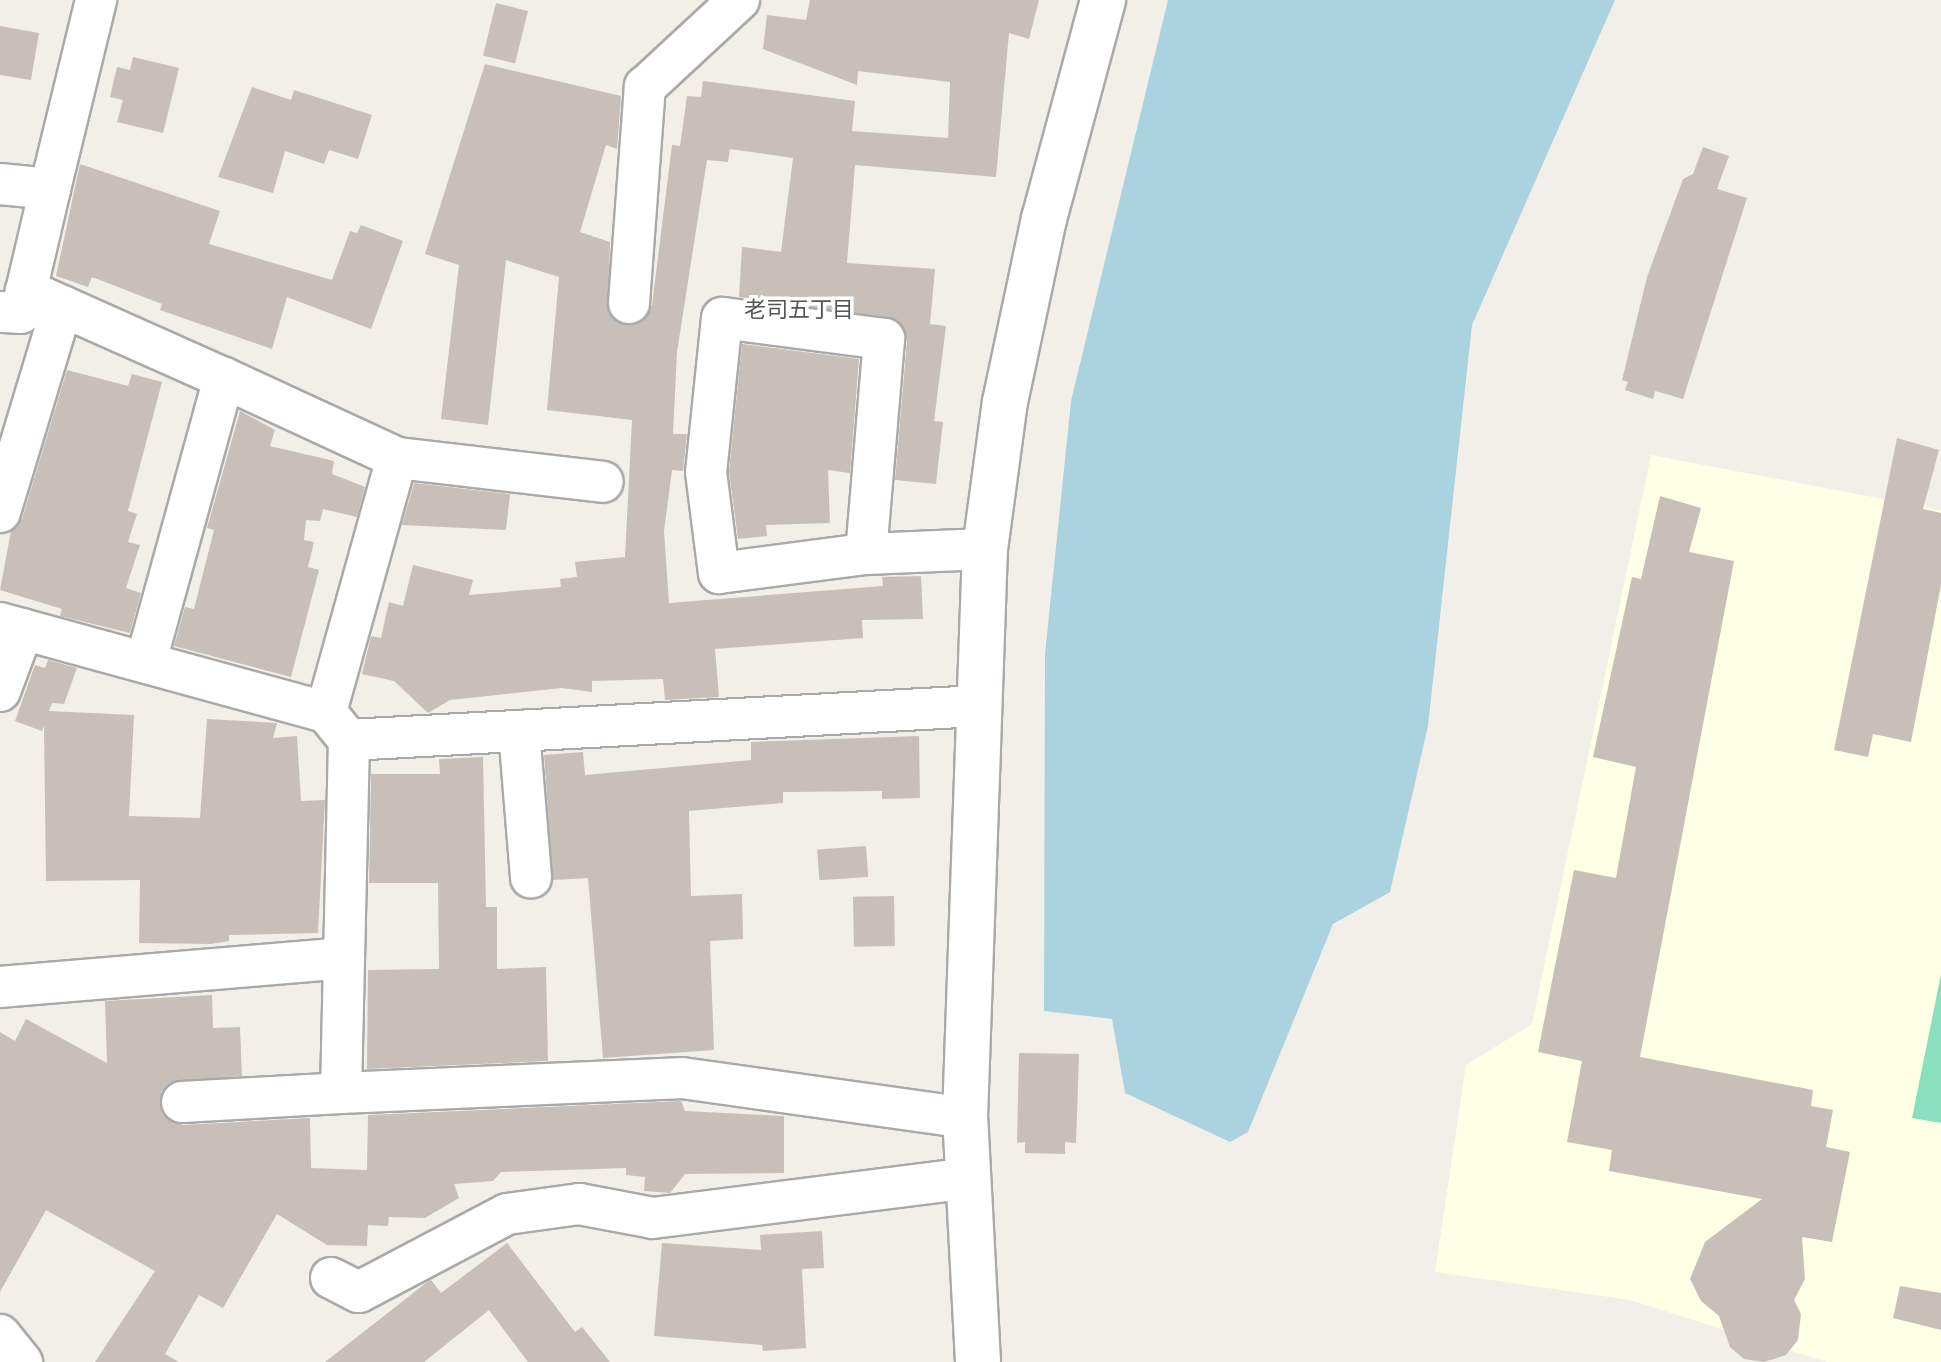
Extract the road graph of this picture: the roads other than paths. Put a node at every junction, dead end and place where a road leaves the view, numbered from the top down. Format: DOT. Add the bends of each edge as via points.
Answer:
graph roads {
  1 [pos="739,0"];
  2 [pos="1103,0"];
  3 [pos="93,1"];
  4 [pos="0,184"];
  5 [pos="50,189"];
  6 [pos="13,301"];
  7 [pos="629,303"];
  8 [pos="62,306"];
  9 [pos="224,378"];
  10 [pos="397,458"];
  11 [pos="603,482"];
  12 [pos="0,512"];
  13 [pos="985,549"];
  14 [pos="866,554"];
  15 [pos="12,626"];
  16 [pos="146,662"];
  17 [pos="0,691"];
  18 [pos="979,706"];
  19 [pos="338,726"];
  20 [pos="519,731"];
  21 [pos="531,878"];
  22 [pos="344,958"];
  23 [pos="0,987"];
  24 [pos="341,1093"];
  25 [pos="182,1102"];
  26 [pos="965,1118"];
  27 [pos="968,1178"];
  28 [pos="331,1278"];
  29 [pos="0,1335"];
  30 [pos="22,1362"];
  31 [pos="978,1362"];
  1 -- 7 [label="street" via="645,87"];
  2 -- 13 [label="street" via="1044,219 1005,402"];
  3 -- 5 [label="street"];
  4 -- 5 [label="street"];
  5 -- 6 [label="street"];
  6 -- 8 [label="street"];
  8 -- 9 [label="street"];
  8 -- 12 [label="street"];
  9 -- 10 [label="street"];
  9 -- 16 [label="street"];
  10 -- 11 [label="street"];
  10 -- 19 [label="street"];
  13 -- 14 [label="street"];
  13 -- 18 [label="street"];
  14 -- 14 [label="street" via="884,339 722,318 706,472 719,573"];
  15 -- 16 [label="street"];
  15 -- 17 [label="street"];
  16 -- 19 [label="street"];
  18 -- 20 [label="street"];
  18 -- 26 [label="street"];
  19 -- 20 [label="street"];
  19 -- 22 [label="street"];
  20 -- 21 [label="street"];
  22 -- 23 [label="street"];
  22 -- 24 [label="street"];
  24 -- 25 [label="street"];
  24 -- 26 [label="street" via="682,1078"];
  26 -- 27 [label="street"];
  27 -- 28 [label="street" via="653,1218 579,1204 507,1214 359,1292"];
  27 -- 31 [label="street"];
  29 -- 30 [label="street"];
}
